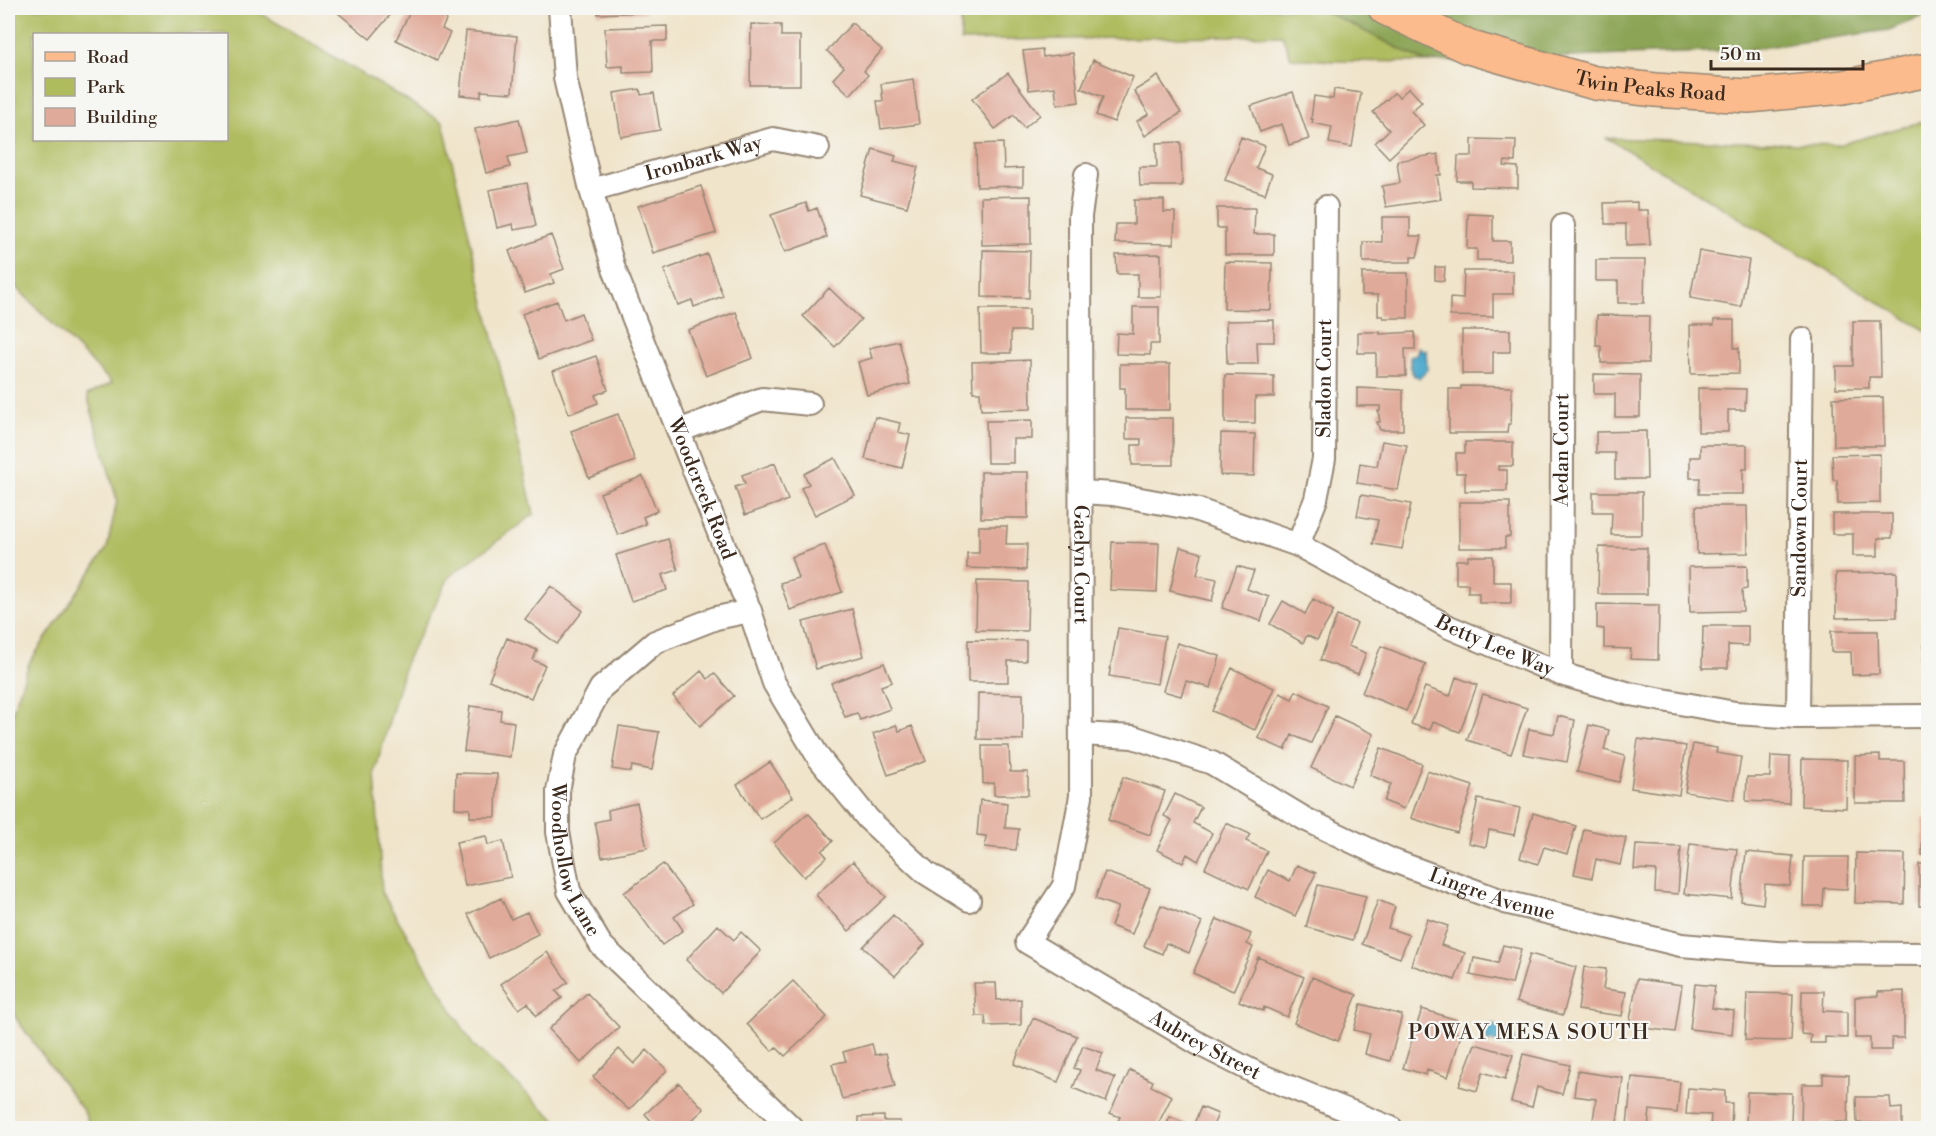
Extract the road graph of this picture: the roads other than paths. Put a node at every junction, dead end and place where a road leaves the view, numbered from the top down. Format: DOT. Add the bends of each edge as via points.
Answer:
graph roads {
  1 [pos="560,8"];
  2 [pos="1385,8"];
  3 [pos="1929,70"];
  4 [pos="818,148"];
  5 [pos="1086,175"];
  6 [pos="591,190"];
  7 [pos="1326,207"];
  8 [pos="1563,226"];
  9 [pos="1802,339"];
  10 [pos="810,404"];
  11 [pos="679,431"];
  12 [pos="1081,492"];
  13 [pos="1298,545"];
  14 [pos="750,611"];
  15 [pos="1561,674"];
  16 [pos="1929,716"];
  17 [pos="1798,717"];
  18 [pos="1081,734"];
  19 [pos="969,900"];
  20 [pos="1027,942"];
  21 [pos="1929,954"];
  22 [pos="791,1127"];
  23 [pos="1391,1128"];
  1 -- 6 [label="street, Woodcreek Road" via="565,78"];
  2 -- 3 [label="main road, Twin Peaks Road" via="1468,47 1585,80 1655,90 1748,96 1843,87"];
  4 -- 6 [label="street, Ironbark Way" via="773,139"];
  5 -- 12 [label="street, Gaelyn Court" via="1080,216"];
  6 -- 11 [label="street, Woodcreek Road" via="614,269"];
  7 -- 13 [label="street, Sladon Court" via="1324,459 1316,499"];
  8 -- 15 [label="street, Aedan Court"];
  9 -- 17 [label="street, Sandown Court"];
  10 -- 11 [label="street" via="762,399"];
  11 -- 14 [label="street, Woodcreek Road"];
  12 -- 13 [label="street, Betty Lee Way" via="1195,509"];
  12 -- 18 [label="street, Gaelyn Court"];
  13 -- 15 [label="street, Betty Lee Way" via="1449,627"];
  14 -- 19 [label="street, Woodcreek Road" via="774,682 819,758 868,819 926,873"];
  14 -- 22 [label="street, Woodhollow Lane" via="716,618 655,642 601,688 565,755 558,791 558,832 569,891 601,945"];
  15 -- 17 [label="street, Betty Lee Way" via="1665,701 1735,713"];
  16 -- 17 [label="street, Betty Lee Way"];
  18 -- 20 [label="street, Gaelyn Court" via="1081,796 1064,886"];
  18 -- 21 [label="street, Lingre Avenue" via="1133,737 1212,763 1305,819 1391,860 1505,902 1681,945 1776,953"];
  20 -- 23 [label="street, Aubrey Street" via="1199,1044 1260,1075"];
}
